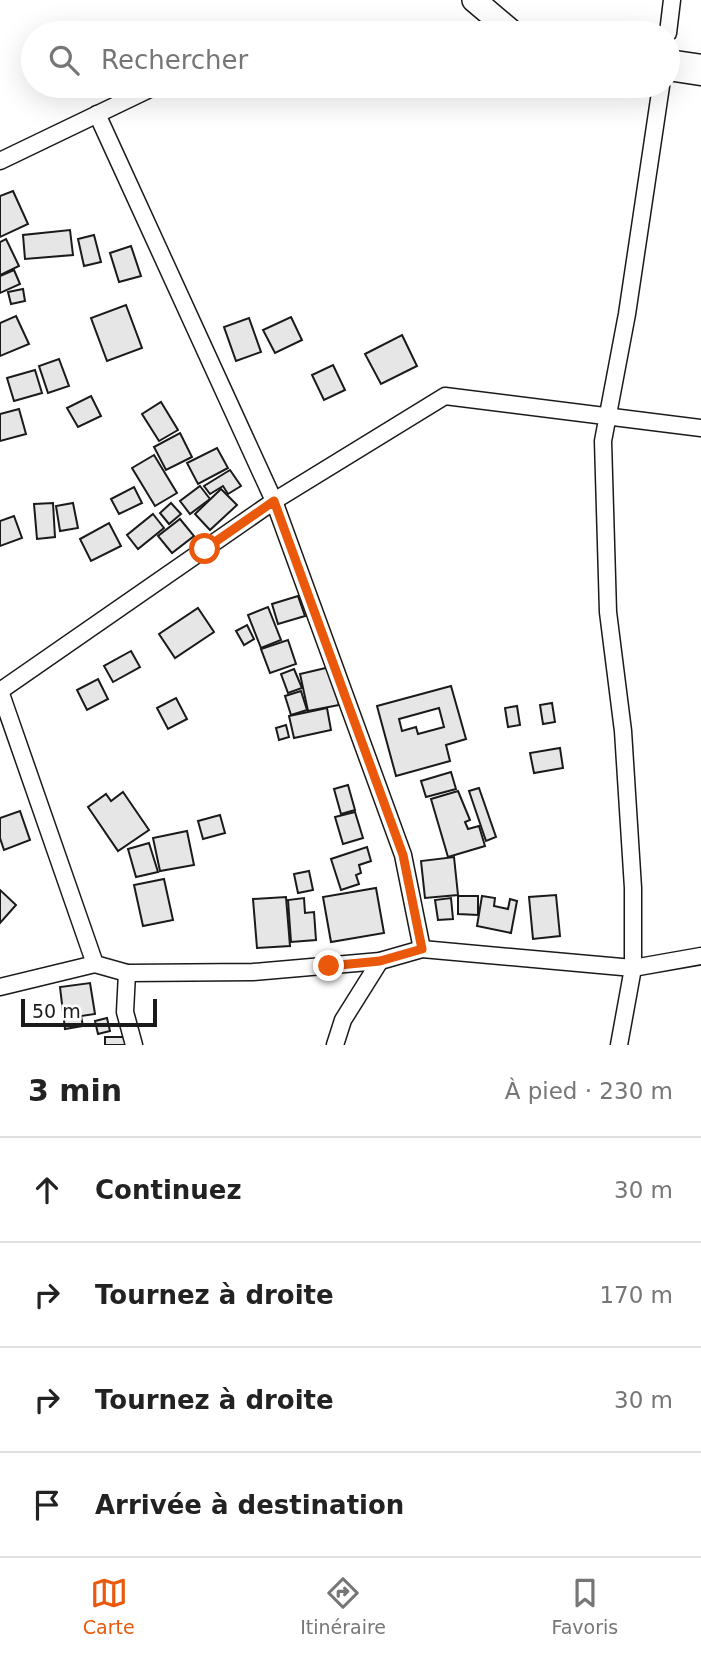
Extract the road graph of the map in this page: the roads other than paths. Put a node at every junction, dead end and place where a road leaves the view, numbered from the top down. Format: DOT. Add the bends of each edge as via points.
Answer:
graph roads {
  1 [pos="474,0"];
  2 [pos="671,0"];
  3 [pos="499,21"];
  4 [pos="669,21"];
  5 [pos="680,66"];
  6 [pos="701,69"];
  7 [pos="131,98"];
  8 [pos="659,98"];
  9 [pos="97,114"];
  10 [pos="0,161"];
  11 [pos="608,417"];
  12 [pos="701,428"];
  13 [pos="274,501"];
  14 [pos="0,691"];
  15 [pos="422,949"];
  16 [pos="701,956"];
  17 [pos="380,961"];
  18 [pos="95,964"];
  19 [pos="633,968"];
  20 [pos="127,973"];
  21 [pos="0,987"];
  22 [pos="134,1045"];
  23 [pos="335,1045"];
  24 [pos="619,1045"];
  1 -- 3 [label="street"];
  2 -- 4 [label="street"];
  5 -- 6 [label="highway"];
  7 -- 9 [label="street"];
  8 -- 11 [label="street"];
  9 -- 10 [label="street"];
  9 -- 13 [label="street"];
  11 -- 12 [label="street"];
  11 -- 13 [label="street" via="445,396"];
  11 -- 19 [label="street" via="603,441 608,612 623,731"];
  13 -- 14 [label="street"];
  13 -- 15 [label="street" via="403,855"];
  14 -- 18 [label="street"];
  15 -- 17 [label="street"];
  15 -- 19 [label="street"];
  16 -- 19 [label="street"];
  17 -- 20 [label="street" via="253,972"];
  17 -- 23 [label="street" via="343,1020"];
  18 -- 20 [label="street"];
  18 -- 21 [label="street"];
  19 -- 24 [label="street"];
  20 -- 22 [label="street" via="125,1012"];
}
